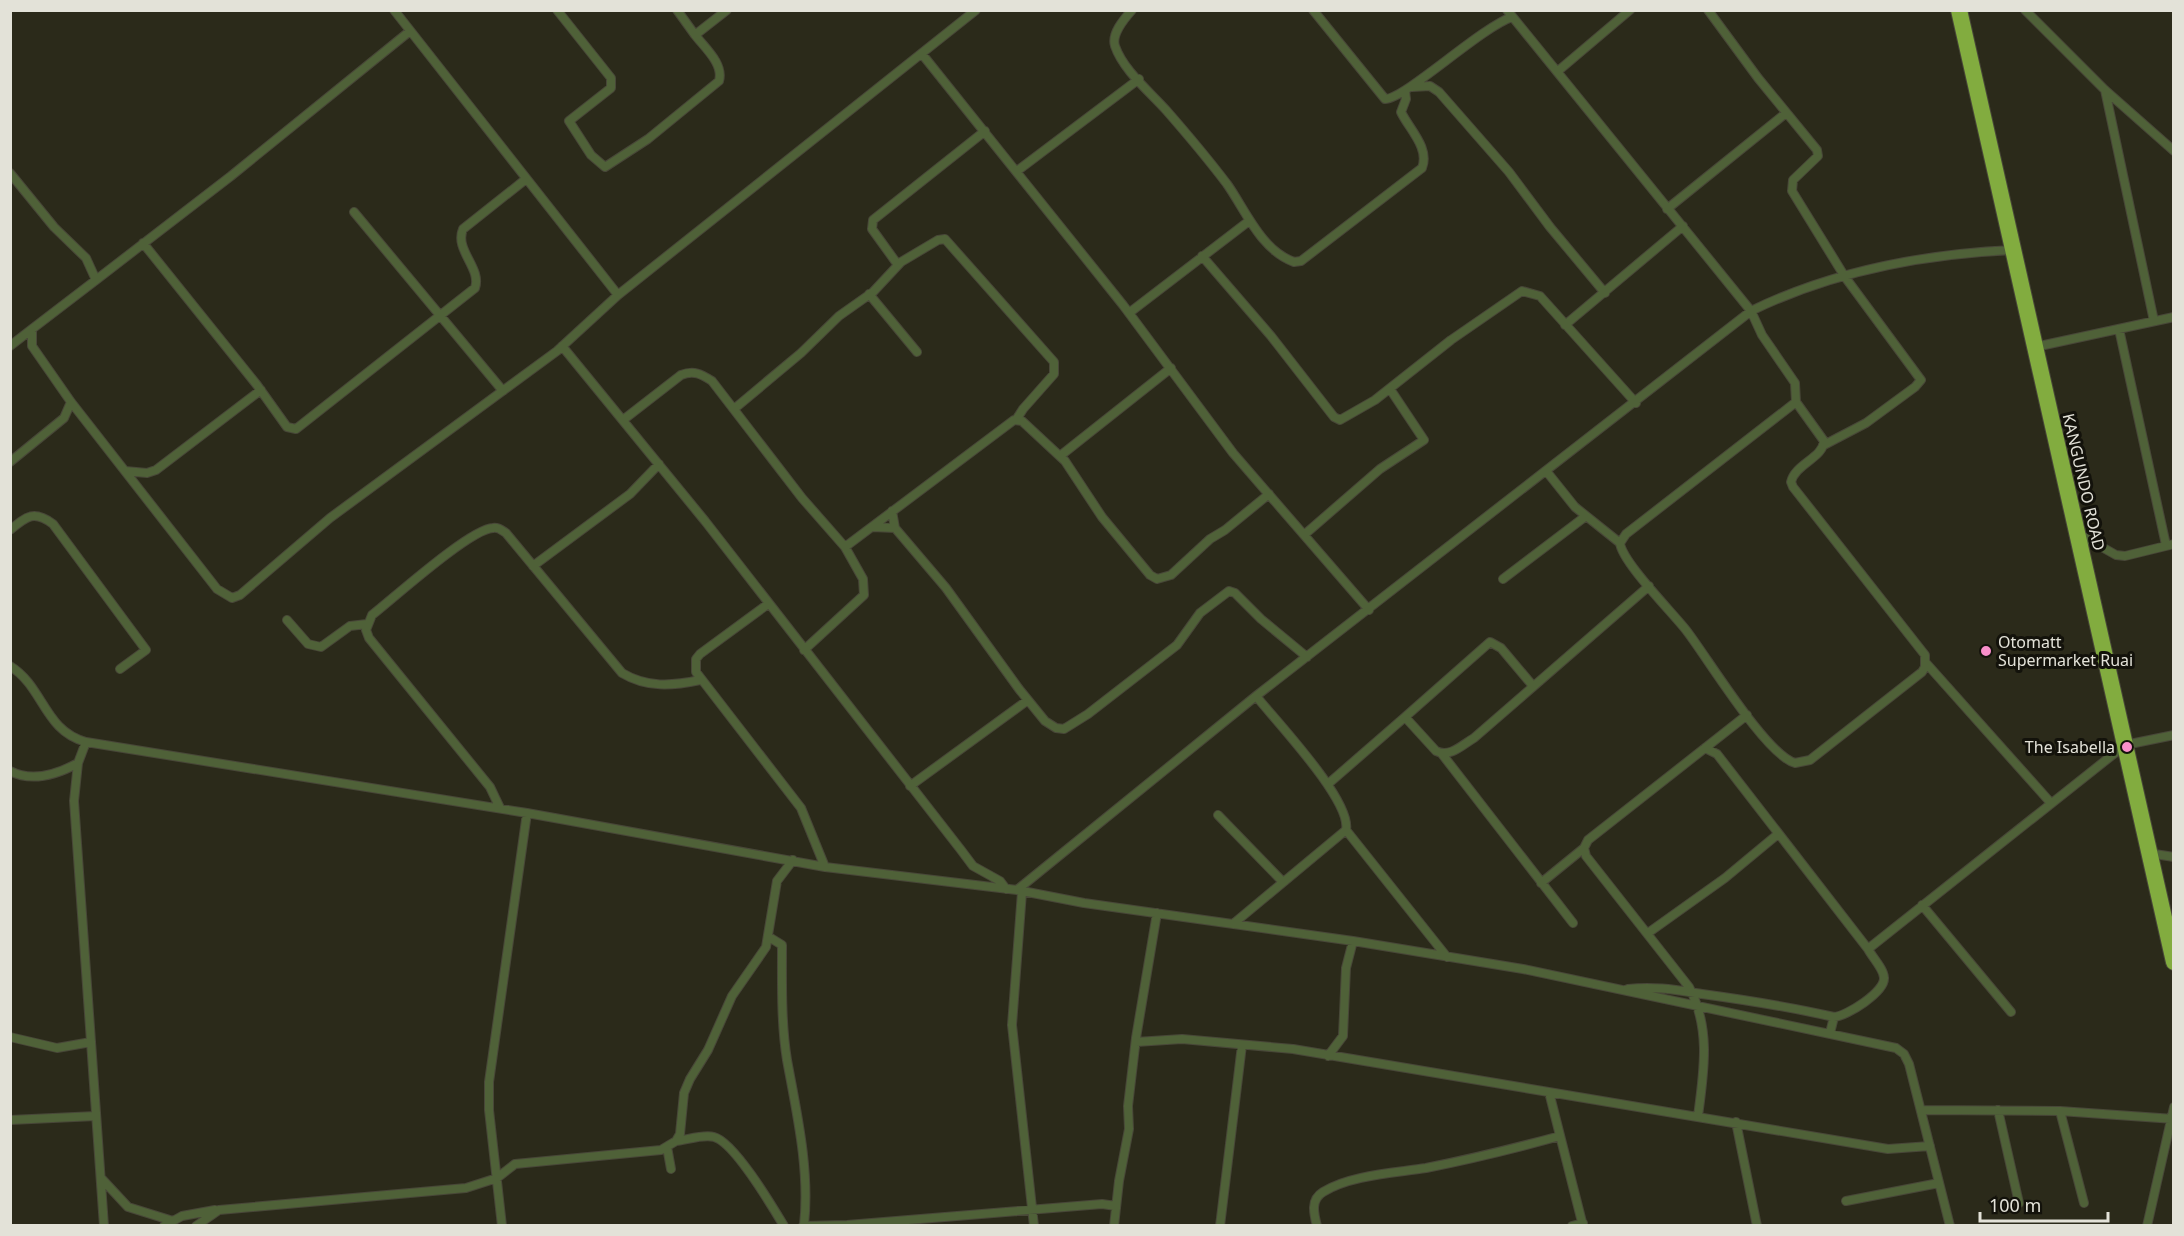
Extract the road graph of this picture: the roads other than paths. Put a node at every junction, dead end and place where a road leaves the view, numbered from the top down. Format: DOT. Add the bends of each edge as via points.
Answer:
graph roads {
  1 [pos="394,10"];
  2 [pos="557,10"];
  3 [pos="677,10"];
  4 [pos="727,10"];
  5 [pos="976,10"];
  6 [pos="1131,10"];
  7 [pos="1313,10"];
  8 [pos="1630,10"];
  9 [pos="1708,10"];
  10 [pos="1959,10"];
  11 [pos="2025,10"];
  12 [pos="1510,14"];
  13 [pos="410,30"];
  14 [pos="695,35"];
  15 [pos="922,54"];
  16 [pos="1558,72"];
  17 [pos="1138,78"];
  18 [pos="1408,89"];
  19 [pos="2105,90"];
  20 [pos="1786,113"];
  21 [pos="985,131"];
  22 [pos="2174,151"];
  23 [pos="1017,171"];
  24 [pos="10,173"];
  25 [pos="526,179"];
  26 [pos="1666,209"];
  27 [pos="354,212"];
  28 [pos="1249,220"];
  29 [pos="1683,226"];
  30 [pos="143,243"];
  31 [pos="2013,250"];
  32 [pos="1202,256"];
  33 [pos="898,266"];
  34 [pos="1845,277"];
  35 [pos="96,280"];
  36 [pos="1605,293"];
  37 [pos="869,294"];
  38 [pos="618,295"];
  39 [pos="1751,311"];
  40 [pos="1129,313"];
  41 [pos="441,317"];
  42 [pos="2174,317"];
  43 [pos="2154,321"];
  44 [pos="1565,325"];
  45 [pos="32,329"];
  46 [pos="2119,329"];
  47 [pos="10,346"];
  48 [pos="562,346"];
  49 [pos="2035,347"];
  50 [pos="917,352"];
  51 [pos="1171,368"];
  52 [pos="1390,389"];
  53 [pos="261,390"];
  54 [pos="503,391"];
  55 [pos="71,402"];
  56 [pos="1796,402"];
  57 [pos="1636,403"];
  58 [pos="734,409"];
  59 [pos="64,418"];
  60 [pos="84,418"];
  61 [pos="623,420"];
  62 [pos="1016,420"];
  63 [pos="1824,446"];
  64 [pos="1060,456"];
  65 [pos="10,462"];
  66 [pos="659,464"];
  67 [pos="125,471"];
  68 [pos="1546,472"];
  69 [pos="1269,494"];
  70 [pos="892,511"];
  71 [pos="1586,516"];
  72 [pos="872,527"];
  73 [pos="895,528"];
  74 [pos="10,530"];
  75 [pos="2077,533"];
  76 [pos="1304,536"];
  77 [pos="1620,543"];
  78 [pos="2170,545"];
  79 [pos="845,548"];
  80 [pos="533,566"];
  81 [pos="1503,579"];
  82 [pos="1649,586"];
  83 [pos="768,604"];
  84 [pos="1369,610"];
  85 [pos="287,620"];
  86 [pos="367,624"];
  87 [pos="804,650"];
  88 [pos="1307,657"];
  89 [pos="1926,663"];
  90 [pos="10,666"];
  91 [pos="120,669"];
  92 [pos="700,680"];
  93 [pos="1533,686"];
  94 [pos="1256,696"];
  95 [pos="1028,700"];
  96 [pos="1747,715"];
  97 [pos="1405,717"];
  98 [pos="2174,735"];
  99 [pos="1717,739"];
  100 [pos="86,742"];
  101 [pos="2125,745"];
  102 [pos="1705,748"];
  103 [pos="1442,754"];
  104 [pos="1717,754"];
  105 [pos="78,763"];
  106 [pos="10,771"];
  107 [pos="1328,784"];
  108 [pos="910,786"];
  109 [pos="2050,802"];
  110 [pos="500,808"];
  111 [pos="527,813"];
  112 [pos="1218,815"];
  113 [pos="1346,830"];
  114 [pos="1778,834"];
  115 [pos="1584,848"];
  116 [pos="2147,853"];
  117 [pos="2174,857"];
  118 [pos="793,860"];
  119 [pos="825,867"];
  120 [pos="1282,881"];
  121 [pos="1541,882"];
  122 [pos="1006,889"];
  123 [pos="1020,891"];
  124 [pos="1922,905"];
  125 [pos="1157,913"];
  126 [pos="1574,923"];
  127 [pos="1233,924"];
  128 [pos="1648,933"];
  129 [pos="769,937"];
  130 [pos="1353,941"];
  131 [pos="1868,950"];
  132 [pos="1447,957"];
  133 [pos="2174,962"];
  134 [pos="1622,990"];
  135 [pos="1692,993"];
  136 [pos="1699,1006"];
  137 [pos="2011,1012"];
  138 [pos="1834,1017"];
  139 [pos="1830,1033"];
  140 [pos="10,1037"];
  141 [pos="91,1042"];
  142 [pos="1136,1042"];
  143 [pos="1242,1045"];
  144 [pos="1328,1056"];
  145 [pos="1549,1092"];
  146 [pos="2174,1107"];
  147 [pos="1921,1110"];
  148 [pos="1998,1110"];
  149 [pos="2060,1111"];
  150 [pos="96,1116"];
  151 [pos="1698,1116"];
  152 [pos="2172,1119"];
  153 [pos="10,1120"];
  154 [pos="1736,1122"];
  155 [pos="1560,1136"];
  156 [pos="676,1142"];
  157 [pos="1930,1146"];
  158 [pos="667,1147"];
  159 [pos="671,1169"];
  160 [pos="100,1177"];
  161 [pos="497,1178"];
  162 [pos="1939,1183"];
  163 [pos="1846,1201"];
  164 [pos="2019,1203"];
  165 [pos="2084,1203"];
  166 [pos="1116,1206"];
  167 [pos="219,1210"];
  168 [pos="1033,1212"];
  169 [pos="169,1223"];
  170 [pos="1583,1224"];
  171 [pos="104,1226"];
  172 [pos="196,1226"];
  173 [pos="502,1226"];
  174 [pos="784,1226"];
  175 [pos="803,1226"];
  176 [pos="1034,1226"];
  177 [pos="1114,1226"];
  178 [pos="1220,1226"];
  179 [pos="1317,1226"];
  180 [pos="1572,1226"];
  181 [pos="1757,1226"];
  182 [pos="1950,1226"];
  183 [pos="2147,1226"];
  1 -- 13 [label="street"];
  2 -- 14 [label="street" via="611,78 610,88 569,121 601,166 610,165 648,139 719,81 718,65"];
  3 -- 14 [label="street"];
  4 -- 14 [label="street"];
  5 -- 15 [label="street"];
  6 -- 17 [label="street" via="1114,40"];
  7 -- 18 [label="street" via="1385,99"];
  8 -- 16 [label="street"];
  9 -- 20 [label="street"];
  10 -- 31 [label="highway, KANGUNDO ROAD"];
  11 -- 19 [label="street"];
  12 -- 16 [label="street"];
  12 -- 18 [label="street"];
  13 -- 25 [label="street"];
  13 -- 30 [label="street"];
  15 -- 21 [label="street"];
  15 -- 38 [label="street"];
  16 -- 26 [label="street"];
  17 -- 23 [label="street"];
  17 -- 28 [label="street" via="1200,148"];
  18 -- 28 [label="street" via="1401,112 1425,155 1422,168 1301,261 1288,260"];
  18 -- 36 [label="street" via="1430,86 1438,92 1509,172"];
  19 -- 22 [label="street"];
  19 -- 43 [label="street"];
  20 -- 26 [label="street"];
  20 -- 34 [label="street" via="1812,142 1818,156 1793,180 1792,191"];
  21 -- 23 [label="street"];
  21 -- 33 [label="street" via="873,220 872,229"];
  23 -- 40 [label="street"];
  24 -- 35 [label="street" via="54,227 86,258"];
  25 -- 38 [label="street"];
  25 -- 41 [label="street" via="464,229 463,247 477,284"];
  26 -- 29 [label="street"];
  27 -- 41 [label="street"];
  28 -- 32 [label="street"];
  29 -- 36 [label="street"];
  29 -- 39 [label="street"];
  30 -- 35 [label="street"];
  30 -- 53 [label="street"];
  31 -- 34 [label="street" via="1928,258"];
  31 -- 49 [label="highway, KANGUNDO ROAD"];
  32 -- 40 [label="street"];
  32 -- 52 [label="street" via="1334,417 1348,418"];
  33 -- 37 [label="street"];
  33 -- 62 [label="street" via="910,255 945,238 1054,362 1054,374"];
  34 -- 39 [label="street" via="1800,290"];
  34 -- 63 [label="street" via="1921,380 1866,423"];
  35 -- 45 [label="street"];
  36 -- 44 [label="street"];
  37 -- 50 [label="street"];
  37 -- 58 [label="street"];
  38 -- 48 [label="street"];
  39 -- 56 [label="street" via="1762,335 1797,387"];
  39 -- 57 [label="street"];
  40 -- 51 [label="street"];
  41 -- 53 [label="street" via="296,429 287,427"];
  41 -- 54 [label="street"];
  42 -- 43 [label="street"];
  43 -- 46 [label="street"];
  44 -- 52 [label="street" via="1540,296 1522,291"];
  44 -- 57 [label="street"];
  45 -- 47 [label="street"];
  45 -- 55 [label="street" via="32,346"];
  46 -- 49 [label="street"];
  46 -- 78 [label="street"];
  48 -- 54 [label="street"];
  48 -- 61 [label="street"];
  49 -- 75 [label="highway, KANGUNDO ROAD"];
  51 -- 64 [label="street"];
  51 -- 69 [label="street" via="1220,436"];
  52 -- 76 [label="street" via="1424,440 1380,469"];
  53 -- 67 [label="street" via="156,470"];
  54 -- 67 [label="street" via="330,518 232,598 217,589"];
  55 -- 59 [label="street"];
  55 -- 60 [label="street"];
  56 -- 63 [label="street" via="1822,436"];
  56 -- 77 [label="street" via="1626,534"];
  57 -- 68 [label="street"];
  58 -- 61 [label="street" via="712,381 690,372"];
  58 -- 79 [label="street"];
  59 -- 60 [label="street"];
  59 -- 65 [label="street"];
  60 -- 67 [label="street"];
  61 -- 66 [label="street"];
  62 -- 64 [label="street" via="1022,421"];
  62 -- 70 [label="street" via="1006,423"];
  63 -- 89 [label="street" via="1795,472 1793,487 1920,646"];
  64 -- 69 [label="street" via="1102,517 1157,579 1171,575"];
  66 -- 80 [label="street" via="630,494"];
  66 -- 83 [label="street"];
  68 -- 71 [label="street"];
  68 -- 84 [label="street"];
  69 -- 76 [label="street"];
  70 -- 72 [label="street"];
  70 -- 73 [label="street"];
  71 -- 77 [label="street"];
  71 -- 81 [label="street"];
  72 -- 73 [label="street"];
  72 -- 79 [label="street"];
  73 -- 95 [label="street" via="946,588"];
  74 -- 91 [label="street" via="30,516 42,516 53,524 146,650"];
  75 -- 78 [label="street" via="2116,555"];
  75 -- 101 [label="highway, KANGUNDO ROAD"];
  76 -- 84 [label="street"];
  77 -- 82 [label="street"];
  79 -- 87 [label="street" via="863,579 864,595"];
  80 -- 86 [label="street" via="506,534 491,528 467,540 372,615"];
  80 -- 92 [label="street" via="622,673 638,682 657,685"];
  82 -- 93 [label="street"];
  82 -- 96 [label="street"];
  83 -- 87 [label="street"];
  83 -- 92 [label="street" via="700,654 695,665"];
  84 -- 88 [label="street"];
  85 -- 86 [label="street" via="308,644 321,647 350,626"];
  86 -- 110 [label="street" via="369,638 490,787"];
  87 -- 108 [label="street"];
  88 -- 94 [label="street"];
  88 -- 95 [label="street" via="1229,591 1200,613 1177,645 1064,729 1045,721"];
  89 -- 96 [label="street" via="1922,672 1810,760 1788,761"];
  89 -- 109 [label="street"];
  90 -- 100 [label="street" via="26,680 62,732"];
  92 -- 119 [label="street" via="801,808"];
  93 -- 97 [label="street" via="1501,648 1490,642"];
  93 -- 103 [label="street" via="1474,738"];
  94 -- 107 [label="street"];
  94 -- 123 [label="street"];
  95 -- 108 [label="street"];
  96 -- 99 [label="street"];
  97 -- 103 [label="street"];
  97 -- 107 [label="street"];
  98 -- 101 [label="street"];
  99 -- 102 [label="street"];
  99 -- 104 [label="street"];
  100 -- 105 [label="street"];
  100 -- 110 [label="street"];
  101 -- 109 [label="street"];
  101 -- 116 [label="highway, KANGUNDO ROAD"];
  102 -- 104 [label="street"];
  102 -- 115 [label="street" via="1588,840"];
  103 -- 121 [label="street"];
  104 -- 114 [label="street"];
  105 -- 106 [label="street" via="48,776 24,776"];
  105 -- 141 [label="street" via="74,801"];
  107 -- 113 [label="street" via="1346,816"];
  108 -- 122 [label="street" via="973,866 1000,880"];
  109 -- 124 [label="street"];
  110 -- 111 [label="street"];
  111 -- 118 [label="street"];
  111 -- 161 [label="street" via="489,1082"];
  112 -- 120 [label="street"];
  113 -- 120 [label="street"];
  113 -- 132 [label="street"];
  114 -- 128 [label="street"];
  114 -- 131 [label="street"];
  115 -- 121 [label="street"];
  115 -- 128 [label="street" via="1586,856"];
  116 -- 117 [label="street"];
  116 -- 133 [label="highway, KANGUNDO ROAD"];
  118 -- 119 [label="street"];
  118 -- 129 [label="street" via="777,881"];
  119 -- 122 [label="street"];
  120 -- 127 [label="street"];
  121 -- 126 [label="street"];
  122 -- 123 [label="street"];
  123 -- 125 [label="street"];
  123 -- 168 [label="street" via="1012,1025"];
  124 -- 131 [label="street"];
  124 -- 137 [label="street"];
  125 -- 127 [label="street"];
  125 -- 142 [label="street"];
  127 -- 130 [label="street"];
  128 -- 135 [label="street"];
  129 -- 156 [label="street" via="732,996 690,1079"];
  129 -- 175 [label="street" via="782,945 787,1058 800,1120 806,1202"];
  130 -- 132 [label="street"];
  130 -- 144 [label="street" via="1346,968 1342,1036"];
  131 -- 138 [label="street" via="1884,974 1883,983 1848,1014"];
  132 -- 134 [label="street"];
  134 -- 135 [label="street" via="1652,986"];
  134 -- 136 [label="street"];
  135 -- 136 [label="street"];
  135 -- 138 [label="street"];
  136 -- 139 [label="street"];
  136 -- 151 [label="street" via="1705,1044"];
  138 -- 139 [label="street"];
  139 -- 147 [label="street" via="1896,1048 1904,1054"];
  140 -- 141 [label="street" via="57,1048"];
  141 -- 150 [label="street"];
  142 -- 143 [label="street" via="1182,1039"];
  142 -- 166 [label="street" via="1129,1129"];
  143 -- 144 [label="street"];
  143 -- 178 [label="street"];
  144 -- 145 [label="street"];
  145 -- 151 [label="street"];
  145 -- 155 [label="street"];
  146 -- 152 [label="street"];
  147 -- 148 [label="street"];
  147 -- 157 [label="street"];
  148 -- 149 [label="street"];
  148 -- 164 [label="street"];
  149 -- 152 [label="street"];
  149 -- 165 [label="street"];
  150 -- 153 [label="street"];
  150 -- 160 [label="street"];
  151 -- 154 [label="street"];
  152 -- 183 [label="street"];
  154 -- 157 [label="street" via="1888,1149"];
  154 -- 181 [label="street"];
  155 -- 170 [label="street"];
  155 -- 179 [label="street" via="1487,1155 1371,1176 1332,1189 1316,1199 1313,1212"];
  156 -- 158 [label="street"];
  156 -- 174 [label="street" via="711,1135 720,1139 749,1172"];
  157 -- 162 [label="street"];
  158 -- 159 [label="street"];
  158 -- 161 [label="street" via="522,1162"];
  160 -- 169 [label="street" via="128,1207"];
  160 -- 171 [label="street"];
  161 -- 167 [label="street" via="466,1188"];
  161 -- 173 [label="street"];
  162 -- 163 [label="street"];
  162 -- 182 [label="street"];
  166 -- 168 [label="street" via="1102,1204"];
  166 -- 177 [label="street"];
  167 -- 169 [label="street" via="200,1211"];
  167 -- 172 [label="street"];
  168 -- 175 [label="street"];
  168 -- 176 [label="street"];
  170 -- 180 [label="street"];
}
